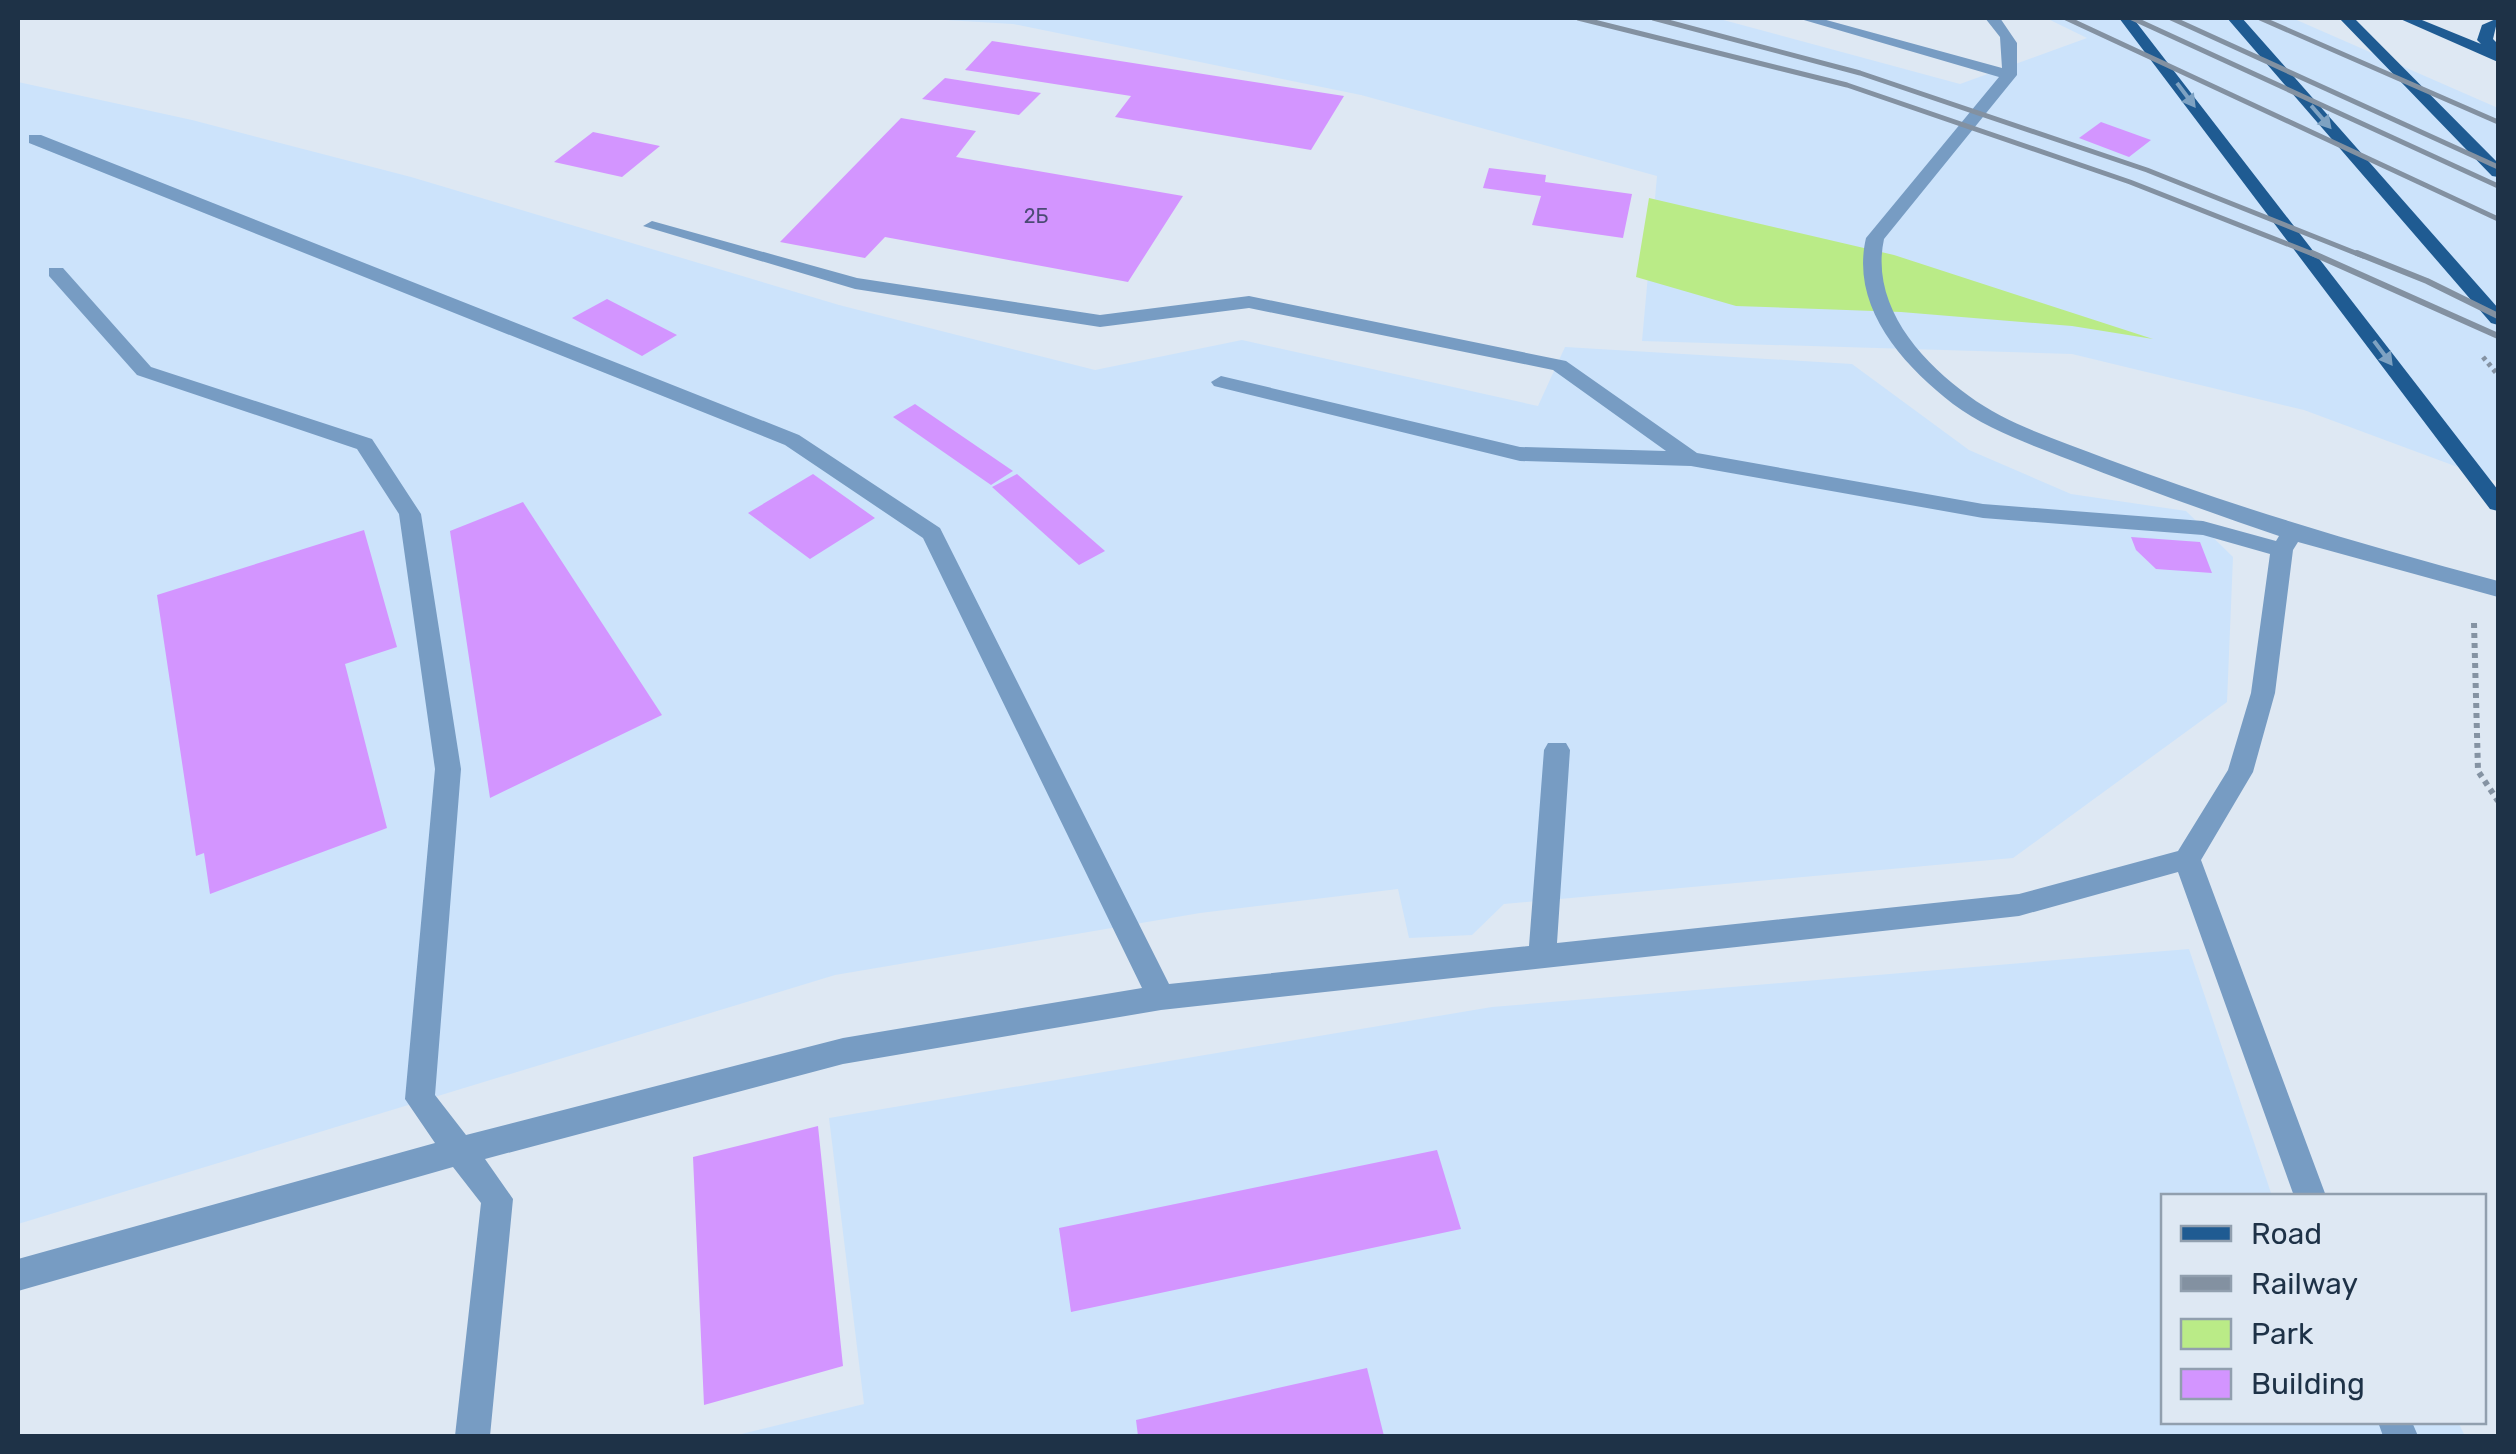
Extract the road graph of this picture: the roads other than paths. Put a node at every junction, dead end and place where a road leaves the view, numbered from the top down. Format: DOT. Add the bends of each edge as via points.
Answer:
graph roads {
  1 [pos="1804,18"];
  2 [pos="1992,18"];
  3 [pos="2126,18"];
  4 [pos="2234,18"];
  5 [pos="2346,18"];
  6 [pos="2405,18"];
  7 [pos="2498,20"];
  8 [pos="2498,55"];
  9 [pos="2008,75"];
  10 [pos="35,140"];
  11 [pos="2498,172"];
  12 [pos="652,226"];
  13 [pos="56,272"];
  14 [pos="2498,319"];
  15 [pos="1222,382"];
  16 [pos="1691,459"];
  17 [pos="2498,504"];
  18 [pos="2287,542"];
  19 [pos="2493,588"];
  20 [pos="1557,750"];
  21 [pos="2186,859"];
  22 [pos="1542,956"];
  23 [pos="1161,998"];
  24 [pos="459,1151"];
  25 [pos="2309,1194"];
  26 [pos="18,1274"];
  27 [pos="473,1436"];
  1 -- 9 [label="street"];
  2 -- 9 [label="street" via="2006,29 2012,47"];
  3 -- 17 [label="main road, one-way"];
  4 -- 14 [label="main road, one-way"];
  5 -- 11 [label="main road"];
  6 -- 8 [label="main road"];
  7 -- 8 [label="main road" via="2485,40"];
  9 -- 18 [label="street" via="1876,238 1870,260 1895,338 1962,401 2031,437"];
  10 -- 23 [label="street" via="792,440 932,533"];
  12 -- 16 [label="street" via="855,283 1100,321 1248,302 1559,365"];
  13 -- 24 [label="street" via="144,372 365,444 410,514 448,769 420,1099"];
  15 -- 16 [label="street" via="1520,454"];
  16 -- 18 [label="street" via="1984,512 2204,528"];
  18 -- 19 [label="street"];
  18 -- 21 [label="street" via="2263,694 2240,772"];
  20 -- 22 [label="street"];
  21 -- 22 [label="street" via="2019,905"];
  21 -- 25 [label="street"];
  22 -- 23 [label="street"];
  23 -- 24 [label="street" via="843,1051"];
  24 -- 26 [label="street"];
  24 -- 27 [label="street" via="497,1199"];
}
